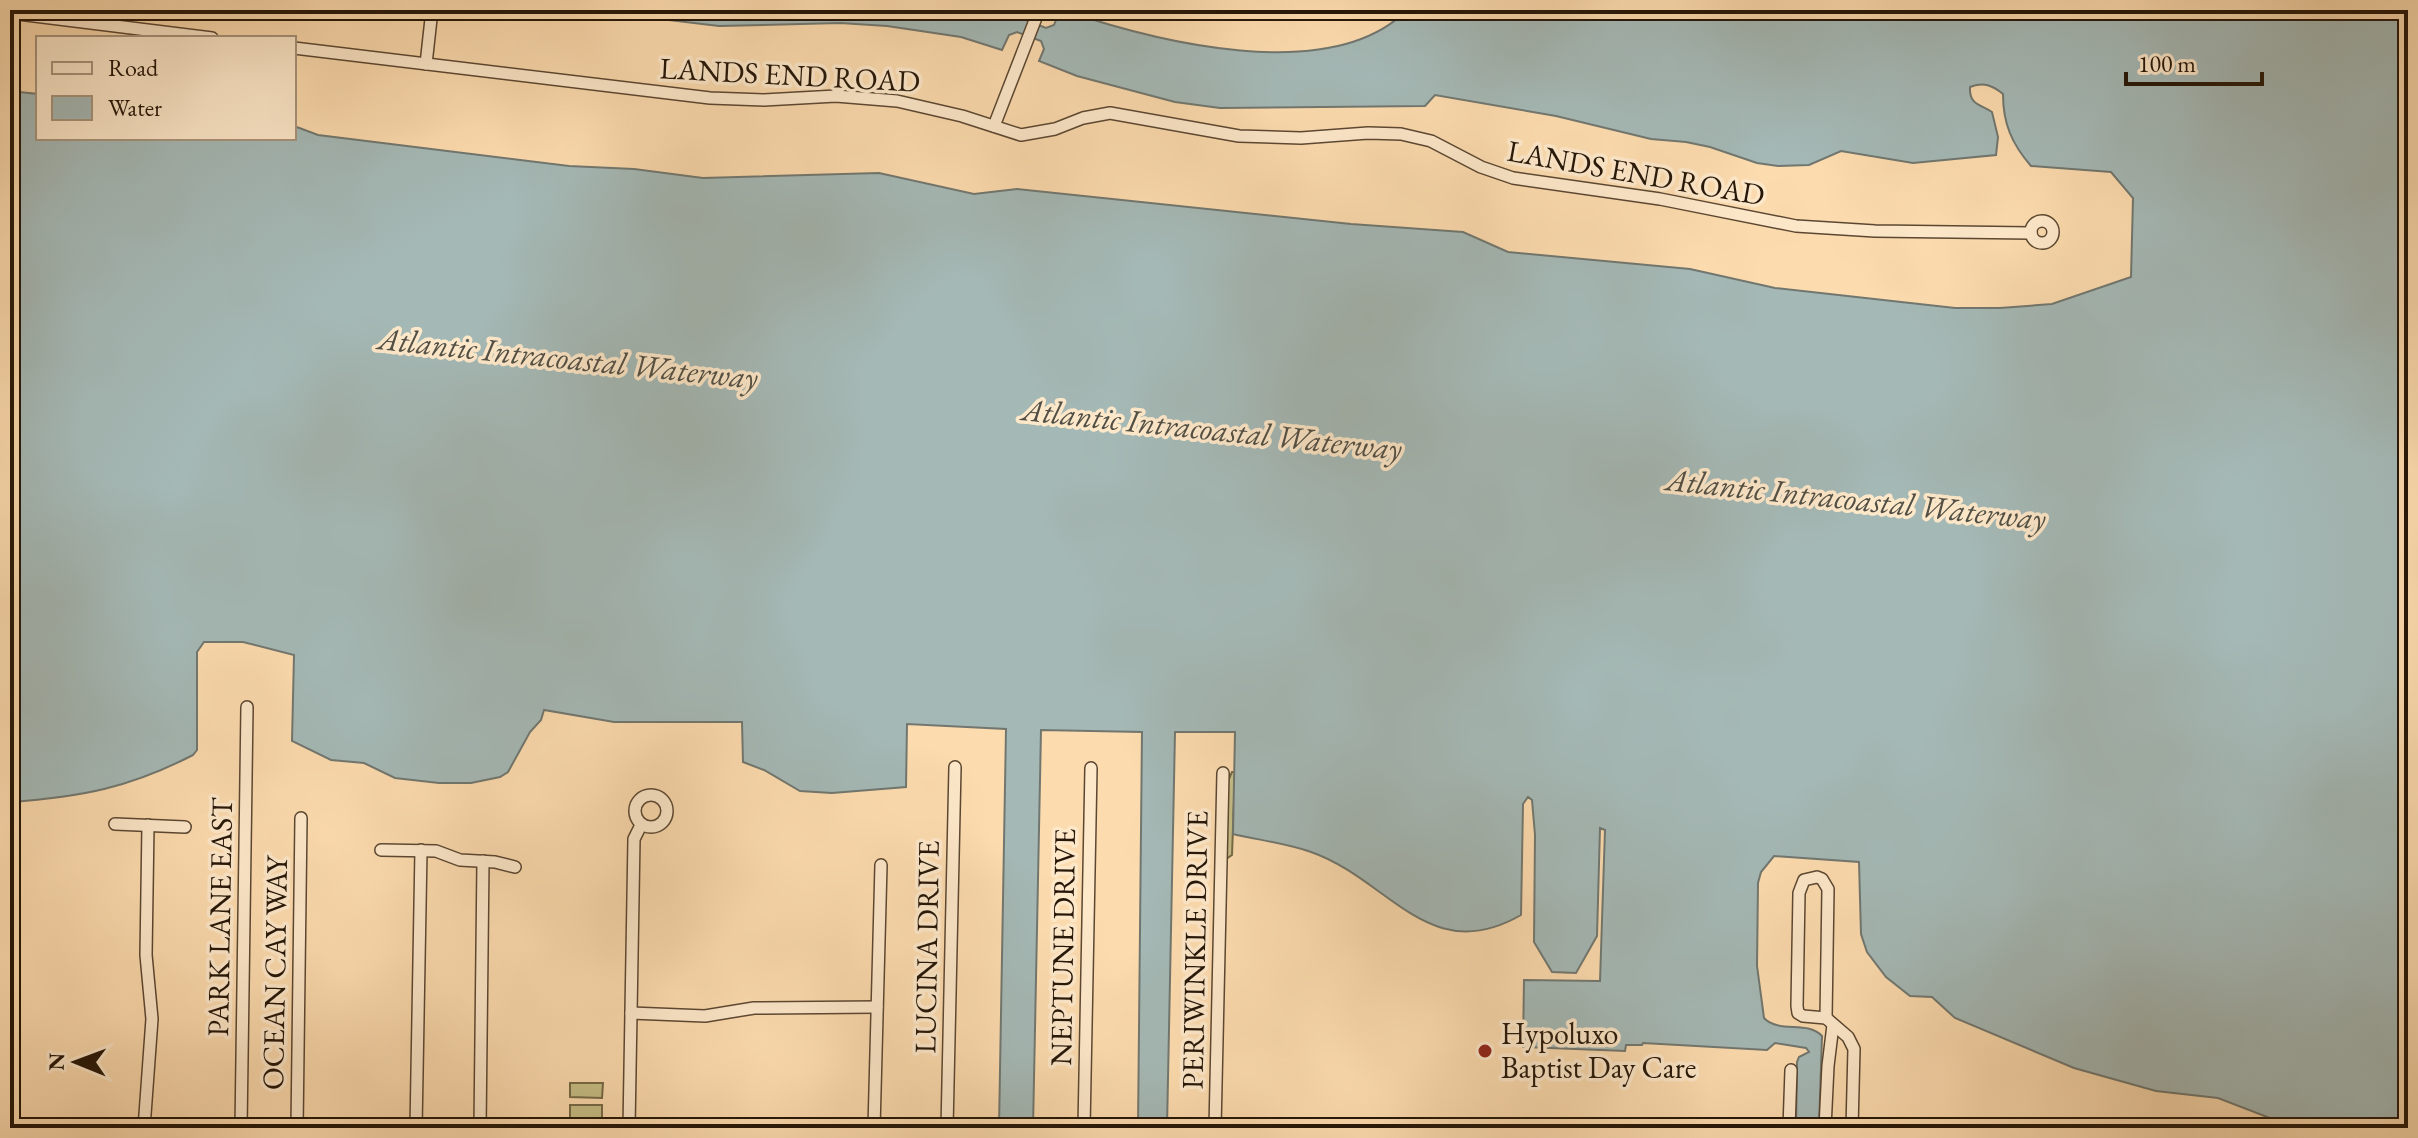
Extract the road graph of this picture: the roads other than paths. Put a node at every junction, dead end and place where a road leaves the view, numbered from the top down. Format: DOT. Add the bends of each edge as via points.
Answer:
graph roads {
  1 [pos="432,10"];
  2 [pos="1039,10"];
  3 [pos="10,13"];
  4 [pos="62,15"];
  5 [pos="199,36"];
  6 [pos="296,48"];
  7 [pos="426,64"];
  8 [pos="994,126"];
  9 [pos="2031,233"];
  10 [pos="247,707"];
  11 [pos="955,767"];
  12 [pos="1091,768"];
  13 [pos="1223,773"];
  14 [pos="301,818"];
  15 [pos="115,824"];
  16 [pos="148,825"];
  17 [pos="641,825"];
  18 [pos="185,827"];
  19 [pos="381,850"];
  20 [pos="421,850"];
  21 [pos="483,861"];
  22 [pos="881,865"];
  23 [pos="515,867"];
  24 [pos="877,1007"];
  25 [pos="631,1013"];
  26 [pos="1829,1021"];
  27 [pos="1791,1070"];
  28 [pos="144,1128"];
  29 [pos="241,1128"];
  30 [pos="297,1128"];
  31 [pos="416,1128"];
  32 [pos="480,1128"];
  33 [pos="629,1128"];
  34 [pos="874,1128"];
  35 [pos="947,1128"];
  36 [pos="1084,1128"];
  37 [pos="1215,1128"];
  38 [pos="1789,1128"];
  39 [pos="1825,1128"];
  40 [pos="1852,1128"];
  1 -- 7 [label="street"];
  2 -- 8 [label="street"];
  3 -- 4 [label="street"];
  4 -- 5 [label="street"];
  6 -- 7 [label="street, LANDS END ROAD"];
  7 -- 8 [label="street, LANDS END ROAD" via="710,98 836,96 897,101"];
  8 -- 9 [label="street, LANDS END ROAD" via="1021,135 1110,113 1239,136 1401,134 1431,141 1513,178 1796,226"];
  10 -- 29 [label="street, PARK LANE EAST"];
  11 -- 35 [label="street, LUCINA DRIVE"];
  12 -- 36 [label="street, NEPTUNE DRIVE"];
  13 -- 37 [label="street, PERIWINKLE DRIVE"];
  14 -- 30 [label="street, OCEAN CAY WAY"];
  15 -- 16 [label="street"];
  16 -- 18 [label="street"];
  16 -- 28 [label="street" via="146,955 152,1019"];
  17 -- 25 [label="street" via="634,839"];
  19 -- 20 [label="street"];
  20 -- 21 [label="street"];
  20 -- 31 [label="street"];
  21 -- 23 [label="street"];
  21 -- 32 [label="street"];
  22 -- 24 [label="street"];
  24 -- 25 [label="street" via="754,1008 705,1016"];
  24 -- 34 [label="street"];
  25 -- 33 [label="street"];
  26 -- 26 [label="street" via="1828,889 1822,879 1809,878 1799,893 1797,1006 1803,1016"];
  26 -- 39 [label="street"];
  26 -- 40 [label="street" via="1854,1049"];
  27 -- 38 [label="street"];
}
